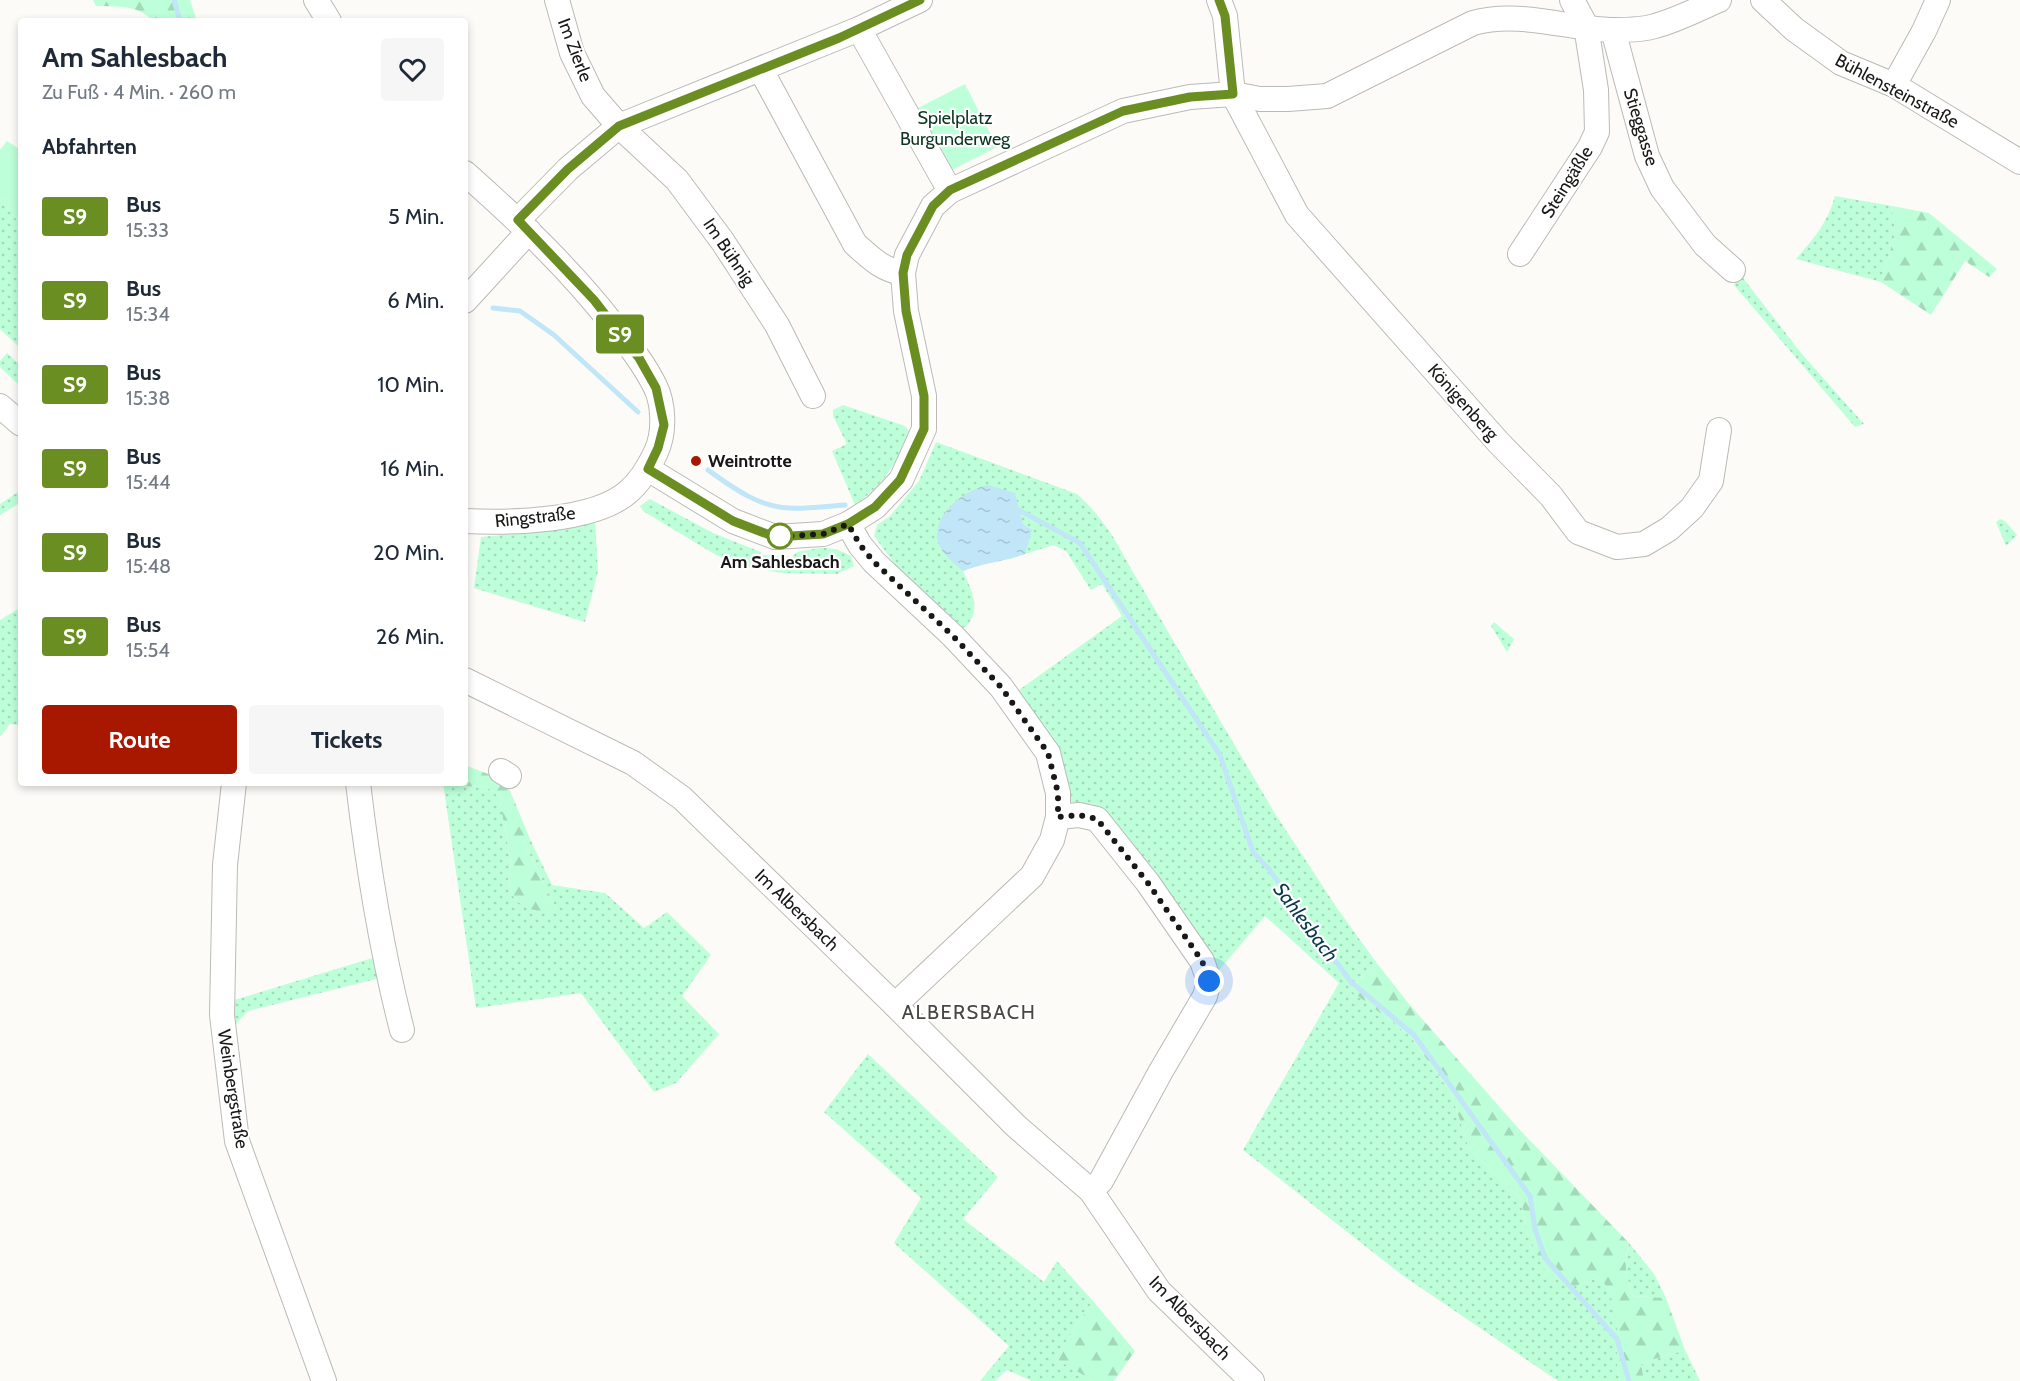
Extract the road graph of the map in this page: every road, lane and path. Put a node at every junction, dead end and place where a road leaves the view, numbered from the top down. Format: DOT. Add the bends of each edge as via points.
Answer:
graph roads {
  1 [pos="316,0"];
  2 [pos="557,0"];
  3 [pos="920,0"];
  4 [pos="1219,0"];
  5 [pos="1572,0"];
  6 [pos="1719,0"];
  7 [pos="1763,0"];
  8 [pos="1938,0"];
  9 [pos="327,18"];
  10 [pos="1586,26"];
  11 [pos="859,29"];
  12 [pos="1613,30"];
  13 [pos="761,70"];
  14 [pos="1894,85"];
  15 [pos="1233,94"];
  16 [pos="619,126"];
  17 [pos="2016,155"];
  18 [pos="468,176"];
  19 [pos="950,190"];
  20 [pos="523,226"];
  21 [pos="1520,254"];
  22 [pos="1733,270"];
  23 [pos="903,273"];
  24 [pos="468,297"];
  25 [pos="813,396"];
  26 [pos="0,406"];
  27 [pos="18,421"];
  28 [pos="1719,430"];
  29 [pos="648,469"];
  30 [pos="468,521"];
  31 [pos="848,524"];
  32 [pos="468,681"];
  33 [pos="234,786"];
  34 [pos="358,786"];
  35 [pos="1058,817"];
  36 [pos="895,1005"];
  37 [pos="402,1030"];
  38 [pos="1091,1191"];
  39 [pos="324,1381"];
  40 [pos="1252,1381"];
  1 -- 9 [label="street"];
  2 -- 16 [label="street, Im Zierle" via="572,53 593,96"];
  3 -- 11 [label="street"];
  4 -- 15 [label="street" via="1225,16"];
  5 -- 10 [label="street, Steingäßle"];
  6 -- 12 [label="street" via="1655,26"];
  7 -- 14 [label="street, Bühlensteinstraße" via="1794,29 1841,63"];
  8 -- 14 [label="street"];
  10 -- 12 [label="street"];
  10 -- 15 [label="street" via="1484,20 1327,96 1260,99"];
  10 -- 21 [label="street, Steingäßle" via="1596,90 1597,132"];
  11 -- 13 [label="street"];
  11 -- 19 [label="street"];
  12 -- 22 [label="street, Stieggasse" via="1647,156 1662,188 1705,245"];
  13 -- 16 [label="street"];
  13 -- 23 [label="street" via="855,244 890,272"];
  14 -- 17 [label="street, Bühlensteinstraße"];
  15 -- 19 [label="street" via="1190,97 1123,111"];
  15 -- 28 [label="street, Königenberg" via="1297,215 1551,496 1578,532 1617,547 1644,544 1670,529 1692,508 1711,481"];
  16 -- 20 [label="street" via="568,169"];
  16 -- 25 [label="street, Im Bühnig" via="677,180 723,242 777,325"];
  18 -- 20 [label="street, Ringstraße"];
  19 -- 23 [label="street" via="933,206 907,255"];
  20 -- 24 [label="street"];
  20 -- 29 [label="street, Ringstraße" via="594,300 639,358 656,388 664,425"];
  23 -- 31 [label="street" via="906,311 924,396 924,429 900,480 875,507"];
  26 -- 27 [label="street"];
  29 -- 30 [label="street, Ringstraße" via="627,493 602,507 568,517"];
  29 -- 31 [label="street" via="733,521 775,537 823,534"];
  31 -- 35 [label="street" via="874,562 1001,687 1048,753 1058,793"];
  32 -- 36 [label="street, Im Albersbach" via="633,763 657,779 682,798"];
  33 -- 39 [label="street, Weinbergstraße" via="225,865 222,1015 237,1141"];
  34 -- 37 [label="street" via="369,877"];
  35 -- 36 [label="street" via="1052,840 1032,876"];
  35 -- 38 [label="street" via="1079,815 1097,819 1202,961 1209,981 1205,996 1101,1181"];
  36 -- 38 [label="street, Im Albersbach" via="1016,1126"];
  38 -- 40 [label="street, Im Albersbach" via="1159,1290"];
}
